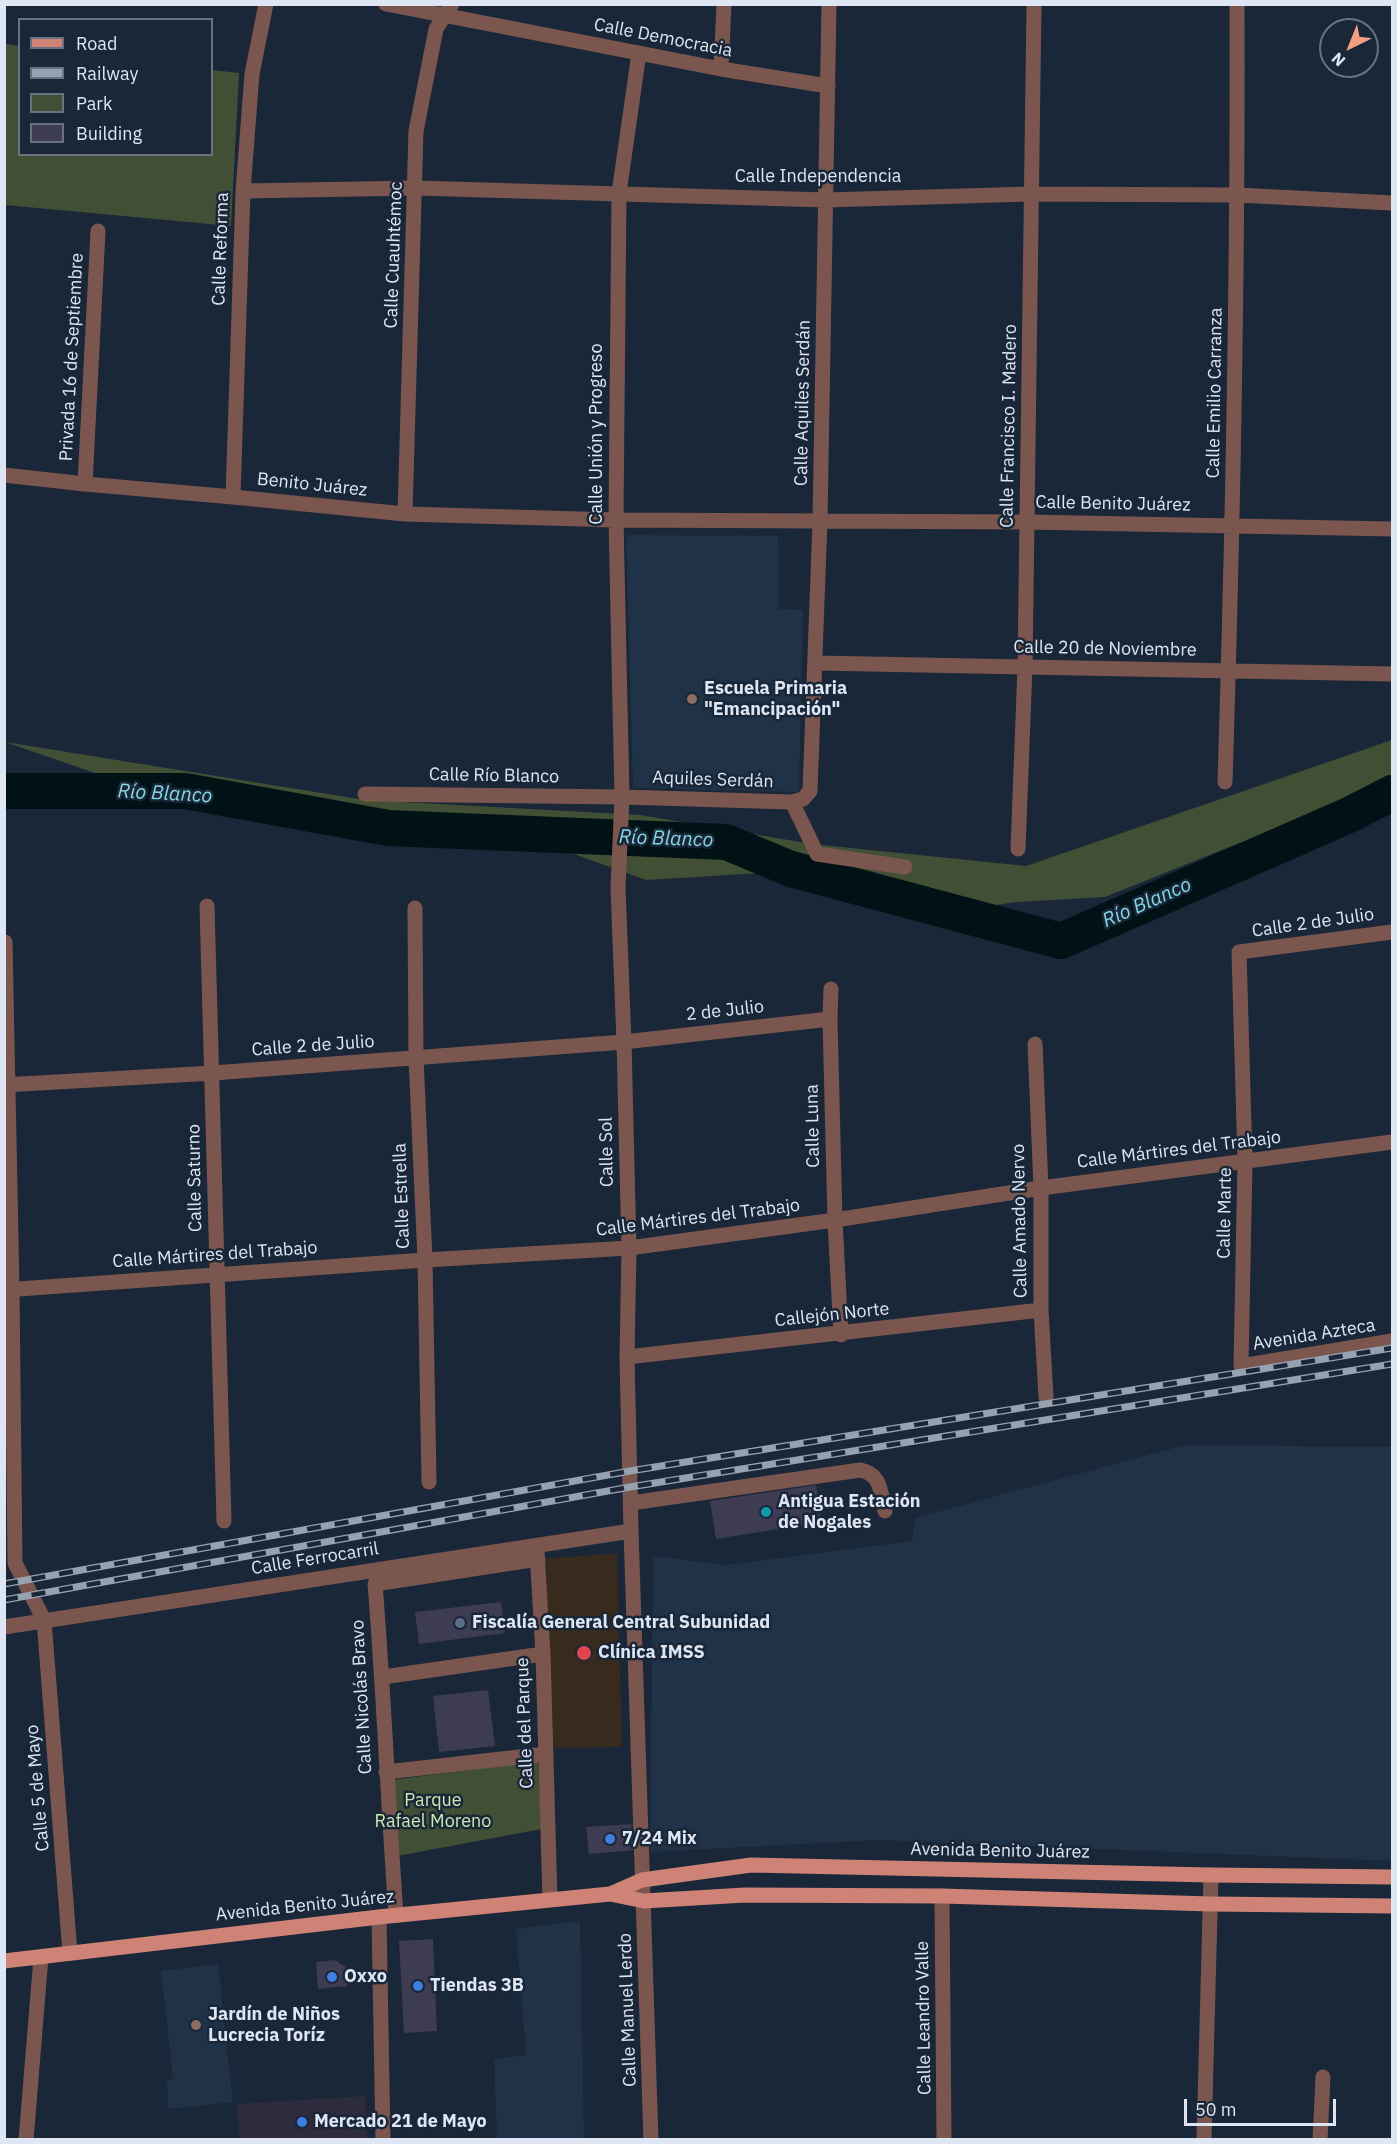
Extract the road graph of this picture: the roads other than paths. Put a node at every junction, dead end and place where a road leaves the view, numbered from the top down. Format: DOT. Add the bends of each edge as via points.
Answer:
graph roads {
  1 [pos="266,4"];
  2 [pos="386,4"];
  3 [pos="724,4"];
  4 [pos="829,4"];
  5 [pos="1034,4"];
  6 [pos="1237,4"];
  7 [pos="449,10"];
  8 [pos="639,53"];
  9 [pos="721,69"];
  10 [pos="828,86"];
  11 [pos="416,188"];
  12 [pos="243,191"];
  13 [pos="619,193"];
  14 [pos="1030,194"];
  15 [pos="1238,195"];
  16 [pos="826,200"];
  17 [pos="1392,203"];
  18 [pos="98,231"];
  19 [pos="4,475"];
  20 [pos="85,484"];
  21 [pos="232,496"];
  22 [pos="405,514"];
  23 [pos="616,520"];
  24 [pos="820,521"];
  25 [pos="1027,522"];
  26 [pos="1232,526"];
  27 [pos="1392,529"];
  28 [pos="816,663"];
  29 [pos="1025,667"];
  30 [pos="1228,671"];
  31 [pos="1392,674"];
  32 [pos="1225,782"];
  33 [pos="365,794"];
  34 [pos="622,797"];
  35 [pos="797,801"];
  36 [pos="622,816"];
  37 [pos="1018,849"];
  38 [pos="905,867"];
  39 [pos="207,906"];
  40 [pos="415,908"];
  41 [pos="1392,932"];
  42 [pos="5,942"];
  43 [pos="1239,952"];
  44 [pos="831,989"];
  45 [pos="830,1019"];
  46 [pos="624,1042"];
  47 [pos="1035,1044"];
  48 [pos="416,1058"];
  49 [pos="213,1073"];
  50 [pos="5,1085"];
  51 [pos="1392,1142"];
  52 [pos="1245,1161"];
  53 [pos="1041,1188"];
  54 [pos="835,1220"];
  55 [pos="629,1248"];
  56 [pos="424,1260"];
  57 [pos="217,1275"];
  58 [pos="8,1289"];
  59 [pos="1041,1310"];
  60 [pos="841,1335"];
  61 [pos="1392,1341"];
  62 [pos="627,1357"];
  63 [pos="1241,1366"];
  64 [pos="1046,1397"];
  65 [pos="429,1482"];
  66 [pos="631,1503"];
  67 [pos="885,1510"];
  68 [pos="225,1521"];
  69 [pos="631,1531"];
  70 [pos="537,1552"];
  71 [pos="44,1620"];
  72 [pos="4,1627"];
  73 [pos="543,1654"];
  74 [pos="383,1677"];
  75 [pos="546,1754"];
  76 [pos="386,1772"];
  77 [pos="1211,1875"];
  78 [pos="1392,1877"];
  79 [pos="642,1880"];
  80 [pos="610,1894"];
  81 [pos="942,1896"];
  82 [pos="550,1900"];
  83 [pos="644,1901"];
  84 [pos="1210,1904"];
  85 [pos="1392,1906"];
  86 [pos="396,1915"];
  87 [pos="379,1917"];
  88 [pos="70,1953"];
  89 [pos="41,1957"];
  90 [pos="4,1960"];
  91 [pos="1323,2077"];
  92 [pos="26,2139"];
  93 [pos="383,2139"];
  94 [pos="651,2139"];
  95 [pos="944,2139"];
  96 [pos="1204,2139"];
  97 [pos="1320,2139"];
  1 -- 12 [label="street, Calle Reforma" via="252,74"];
  2 -- 7 [label="street, Calle Democracia"];
  3 -- 9 [label="street"];
  4 -- 10 [label="street, Calle Aquiles Serdán"];
  5 -- 14 [label="street, Calle Francisco I. Madero"];
  6 -- 15 [label="street, Calle Emilio Carranza"];
  7 -- 8 [label="street, Calle Democracia"];
  7 -- 11 [label="street, Calle Cuauhtémoc" via="436,29 416,131"];
  8 -- 9 [label="street, Calle Democracia"];
  8 -- 13 [label="street, Calle Unión y Progreso"];
  9 -- 10 [label="street, Calle Democracia"];
  10 -- 16 [label="street, Calle Aquiles Serdán"];
  11 -- 12 [label="street, Calle Independencia"];
  11 -- 13 [label="street, Calle Independencia"];
  11 -- 22 [label="street, Calle Cuauhtémoc"];
  12 -- 21 [label="street, Calle Reforma"];
  13 -- 16 [label="street, Calle Independencia"];
  13 -- 23 [label="street, Calle Unión y Progreso"];
  14 -- 15 [label="street, Calle Independencia"];
  14 -- 16 [label="street, Calle Independencia"];
  14 -- 25 [label="street, Calle Francisco I. Madero"];
  15 -- 17 [label="street, Calle Independencia"];
  15 -- 26 [label="street, Calle Emilio Carranza"];
  16 -- 24 [label="street, Calle Aquiles Serdán"];
  18 -- 20 [label="street, Privada 16 de Septiembre"];
  19 -- 20 [label="street, Benito Juárez"];
  20 -- 21 [label="street, Benito Juárez"];
  21 -- 22 [label="street, Benito Juárez"];
  22 -- 23 [label="street, Benito Juárez"];
  23 -- 24 [label="street, Calle Benito Juárez"];
  23 -- 34 [label="street, Calle Unión y Progreso"];
  24 -- 25 [label="street, Calle Benito Juárez"];
  24 -- 28 [label="street, Calle Aquiles Serdán"];
  25 -- 26 [label="street, Calle Benito Juárez"];
  25 -- 29 [label="street, Calle Francisco I. Madero"];
  26 -- 27 [label="street, Calle Benito Juárez"];
  26 -- 30 [label="street, Calle Emilio Carranza"];
  28 -- 29 [label="street, Calle 20 de Noviembre"];
  28 -- 35 [label="street, Calle Aquiles Serdán" via="810,791"];
  29 -- 30 [label="street, Calle 20 de Noviembre"];
  29 -- 37 [label="street, Calle Francisco I. Madero"];
  30 -- 31 [label="street, Calle 20 de Noviembre"];
  30 -- 32 [label="street, Calle Emilio Carranza"];
  33 -- 34 [label="street, Calle Río Blanco"];
  34 -- 35 [label="street, Aquiles Serdán"];
  34 -- 36 [label="street, Calle Unión y Progreso"];
  35 -- 38 [label="street" via="817,854"];
  36 -- 46 [label="street, Calle Sol" via="618,888"];
  39 -- 49 [label="street, Calle Saturno"];
  40 -- 48 [label="street, Calle Estrella"];
  41 -- 43 [label="street, Calle 2 de Julio"];
  42 -- 50 [label="street"];
  43 -- 52 [label="street, Calle Marte"];
  44 -- 45 [label="street, Calle Luna"];
  45 -- 46 [label="street, 2 de Julio"];
  45 -- 54 [label="street, Calle Luna"];
  46 -- 48 [label="street, Calle 2 de Julio"];
  46 -- 55 [label="street, Calle Sol"];
  47 -- 53 [label="street, Calle Amado Nervo"];
  48 -- 49 [label="street, Calle 2 de Julio"];
  48 -- 56 [label="street, Calle Estrella"];
  49 -- 50 [label="street, Calle 2 de Julio"];
  49 -- 57 [label="street, Calle Saturno"];
  50 -- 58 [label="street"];
  51 -- 52 [label="street, Calle Mártires del Trabajo"];
  52 -- 53 [label="street, Calle Mártires del Trabajo"];
  52 -- 63 [label="street, Calle Marte"];
  53 -- 54 [label="street, Calle Mártires del Trabajo"];
  53 -- 59 [label="street, Calle Amado Nervo"];
  54 -- 55 [label="street, Calle Mártires del Trabajo"];
  54 -- 60 [label="street, Calle Luna"];
  55 -- 56 [label="street, Calle Mártires del Trabajo"];
  55 -- 62 [label="street, Calle Sol"];
  56 -- 57 [label="street, Calle Mártires del Trabajo"];
  56 -- 65 [label="street, Calle Estrella"];
  57 -- 58 [label="street, Calle Mártires del Trabajo"];
  57 -- 68 [label="street, Calle Saturno"];
  58 -- 71 [label="street" via="15,1563"];
  59 -- 60 [label="street, Callejón Norte"];
  59 -- 64 [label="street, Calle Amado Nervo"];
  60 -- 62 [label="street, Callejón Norte"];
  61 -- 63 [label="street, Avenida Azteca"];
  62 -- 66 [label="street, Calle Sol"];
  66 -- 67 [label="street" via="860,1470 877,1478"];
  66 -- 69 [label="street, Calle Sol"];
  69 -- 70 [label="street, Calle Ferrocarril"];
  69 -- 79 [label="street, Calle Manuel Lerdo"];
  70 -- 71 [label="street, Calle Ferrocarril"];
  70 -- 73 [label="street, Calle del Parque"];
  70 -- 74 [label="street, Calle Nicolás Bravo" via="375,1584"];
  71 -- 72 [label="street, Calle Ferrocarril"];
  71 -- 88 [label="street, Calle 5 de Mayo"];
  73 -- 74 [label="street"];
  73 -- 75 [label="street, Calle del Parque"];
  74 -- 76 [label="street, Calle Nicolás Bravo"];
  75 -- 76 [label="street"];
  75 -- 82 [label="street, Calle del Parque"];
  76 -- 86 [label="street, Calle Nicolás Bravo"];
  77 -- 78 [label="main road, Avenida Benito Juárez"];
  77 -- 79 [label="main road, Avenida Benito Juárez" via="751,1865"];
  77 -- 84 [label="street"];
  79 -- 80 [label="main road, Avenida Benito Juárez"];
  79 -- 83 [label="street, Calle Manuel Lerdo"];
  80 -- 82 [label="main road, Avenida Benito Juárez"];
  80 -- 83 [label="main road, Avenida Benito Juárez"];
  81 -- 83 [label="main road, Avenida Benito Juárez" via="745,1895"];
  81 -- 84 [label="main road, Avenida Benito Juárez"];
  81 -- 95 [label="street, Calle Leandro Valle"];
  82 -- 86 [label="main road, Avenida Benito Juárez"];
  83 -- 94 [label="street, Calle Manuel Lerdo"];
  84 -- 85 [label="main road, Avenida Benito Juárez"];
  84 -- 96 [label="street"];
  86 -- 87 [label="main road, Avenida Benito Juárez"];
  87 -- 88 [label="main road, Avenida Benito Juárez"];
  87 -- 93 [label="street"];
  88 -- 89 [label="main road, Avenida Benito Juárez"];
  89 -- 90 [label="main road, Avenida Benito Juárez"];
  89 -- 92 [label="street"];
  91 -- 97 [label="street"];
}
